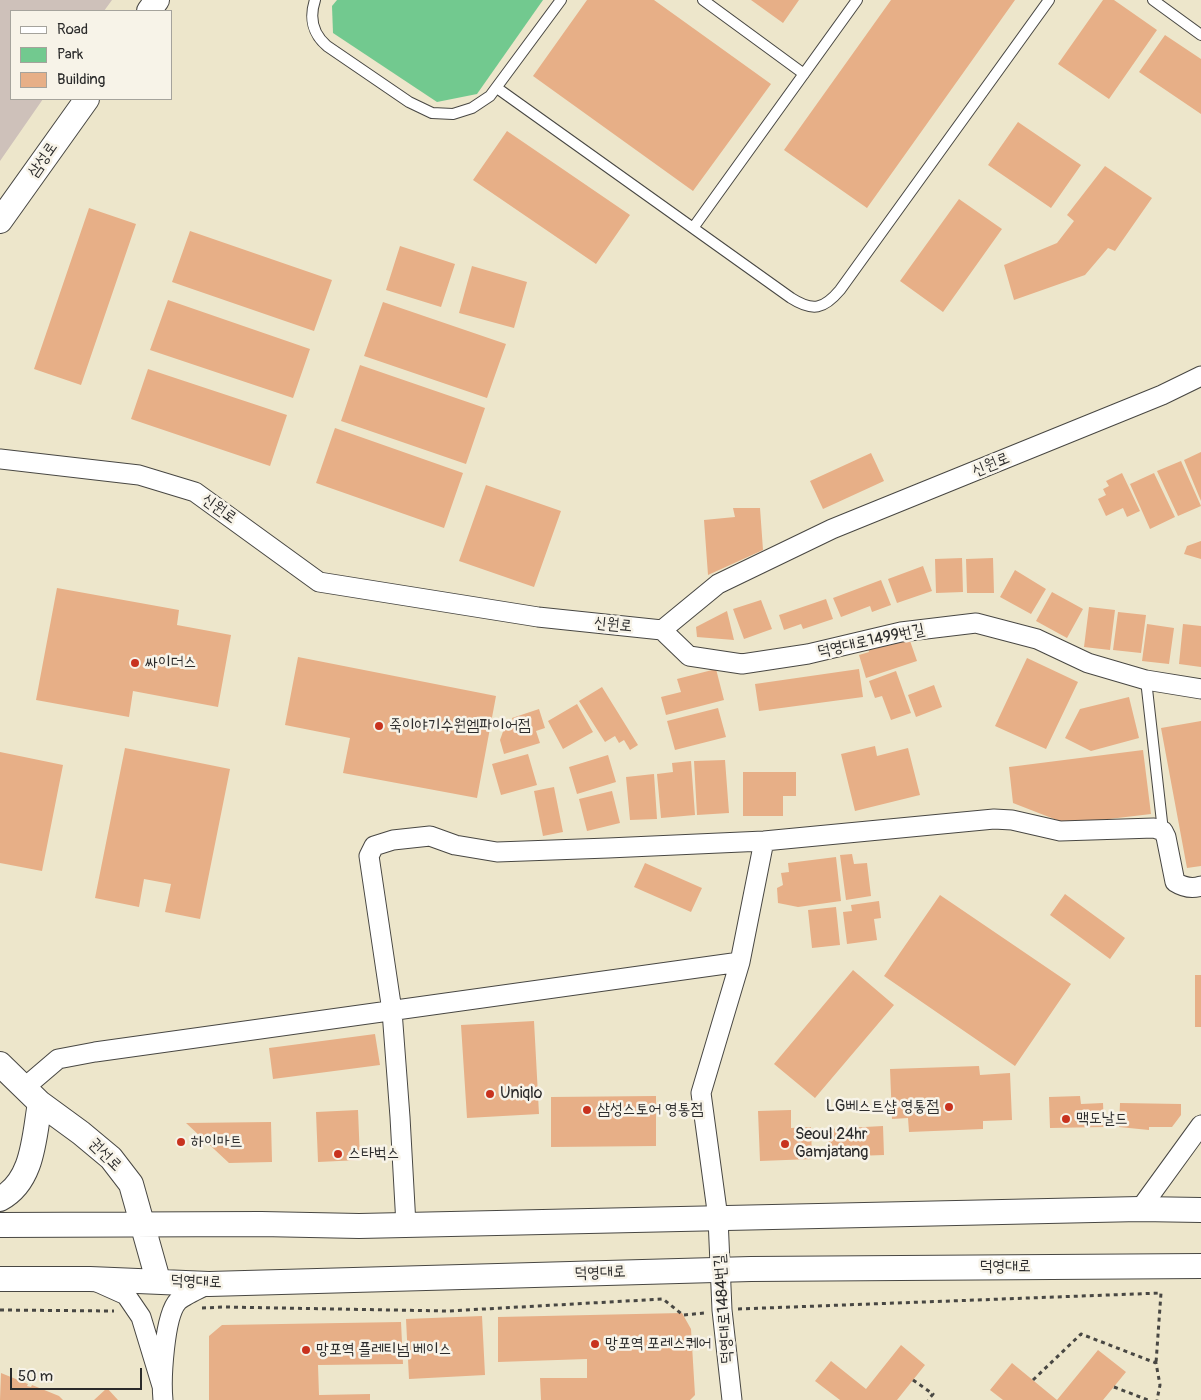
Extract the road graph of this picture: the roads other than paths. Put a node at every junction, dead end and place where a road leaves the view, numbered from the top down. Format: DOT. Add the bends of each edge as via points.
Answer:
graph roads {
  1 [pos="315,0"];
  2 [pos="561,0"];
  3 [pos="703,0"];
  4 [pos="857,0"];
  5 [pos="1049,0"];
  6 [pos="1152,0"];
  7 [pos="1201,35"];
  8 [pos="804,74"];
  9 [pos="497,88"];
  10 [pos="86,100"];
  11 [pos="0,221"];
  12 [pos="693,228"];
  13 [pos="1201,376"];
  14 [pos="0,458"];
  15 [pos="662,630"];
  16 [pos="1146,680"];
  17 [pos="1201,689"];
  18 [pos="1163,832"];
  19 [pos="764,841"];
  20 [pos="1201,886"];
  21 [pos="740,962"];
  22 [pos="392,1011"];
  23 [pos="0,1064"];
  24 [pos="32,1095"];
  25 [pos="1201,1125"];
  26 [pos="0,1199"];
  27 [pos="1140,1209"];
  28 [pos="1201,1210"];
  29 [pos="718,1218"];
  30 [pos="143,1224"];
  31 [pos="406,1225"];
  32 [pos="0,1226"];
  33 [pos="1201,1266"];
  34 [pos="720,1270"];
  35 [pos="90,1278"];
  36 [pos="0,1279"];
  37 [pos="158,1280"];
  38 [pos="209,1284"];
  39 [pos="162,1393"];
  40 [pos="732,1400"];
  1 -- 9 [label="lane" via="312,22 322,41 421,108 432,113 464,112"];
  2 -- 9 [label="lane"];
  3 -- 8 [label="lane"];
  4 -- 8 [label="lane"];
  5 -- 12 [label="lane" via="828,303 814,307 798,303"];
  6 -- 7 [label="lane"];
  8 -- 12 [label="lane"];
  9 -- 12 [label="lane"];
  10 -- 11 [label="street, 삼성로"];
  13 -- 15 [label="street, 신원로" via="1162,396 832,529 718,584"];
  14 -- 15 [label="street, 신원로" via="139,475 195,492 320,582 538,618"];
  15 -- 16 [label="street, 덕영대로1499번길" via="689,656 742,664 808,654 901,632 976,623 1037,639 1088,663"];
  16 -- 17 [label="street, 덕영대로1499번길"];
  16 -- 18 [label="lane"];
  18 -- 19 [label="street" via="1154,828 1060,831 994,819"];
  18 -- 20 [label="street" via="1176,882 1182,886"];
  19 -- 21 [label="street, 덕영대로1484번길"];
  19 -- 22 [label="street" via="497,852 455,845 430,836 392,840 374,846 369,856"];
  21 -- 22 [label="street"];
  21 -- 29 [label="street, 덕영대로1484번길" via="701,1093"];
  22 -- 24 [label="street" via="58,1059"];
  22 -- 31 [label="street"];
  23 -- 24 [label="street, 권선로"];
  24 -- 26 [label="street" via="33,1146 26,1172 10,1194"];
  24 -- 30 [label="street, 권선로" via="111,1158 131,1184"];
  25 -- 27 [label="street"];
  27 -- 28 [label="street"];
  27 -- 29 [label="street"];
  29 -- 31 [label="street"];
  29 -- 34 [label="street, 덕영대로1484번길"];
  30 -- 31 [label="street"];
  30 -- 32 [label="street"];
  30 -- 37 [label="street, 권선로"];
  33 -- 34 [label="street, 덕영대로"];
  34 -- 38 [label="street, 덕영대로"];
  34 -- 40 [label="street, 덕영대로1484번길"];
  35 -- 36 [label="street, 덕영대로"];
  35 -- 37 [label="street, 덕영대로"];
  35 -- 39 [label="street" via="126,1295 141,1317"];
  37 -- 38 [label="street, 덕영대로"];
  38 -- 39 [label="street" via="178,1301 170,1316"];
}
